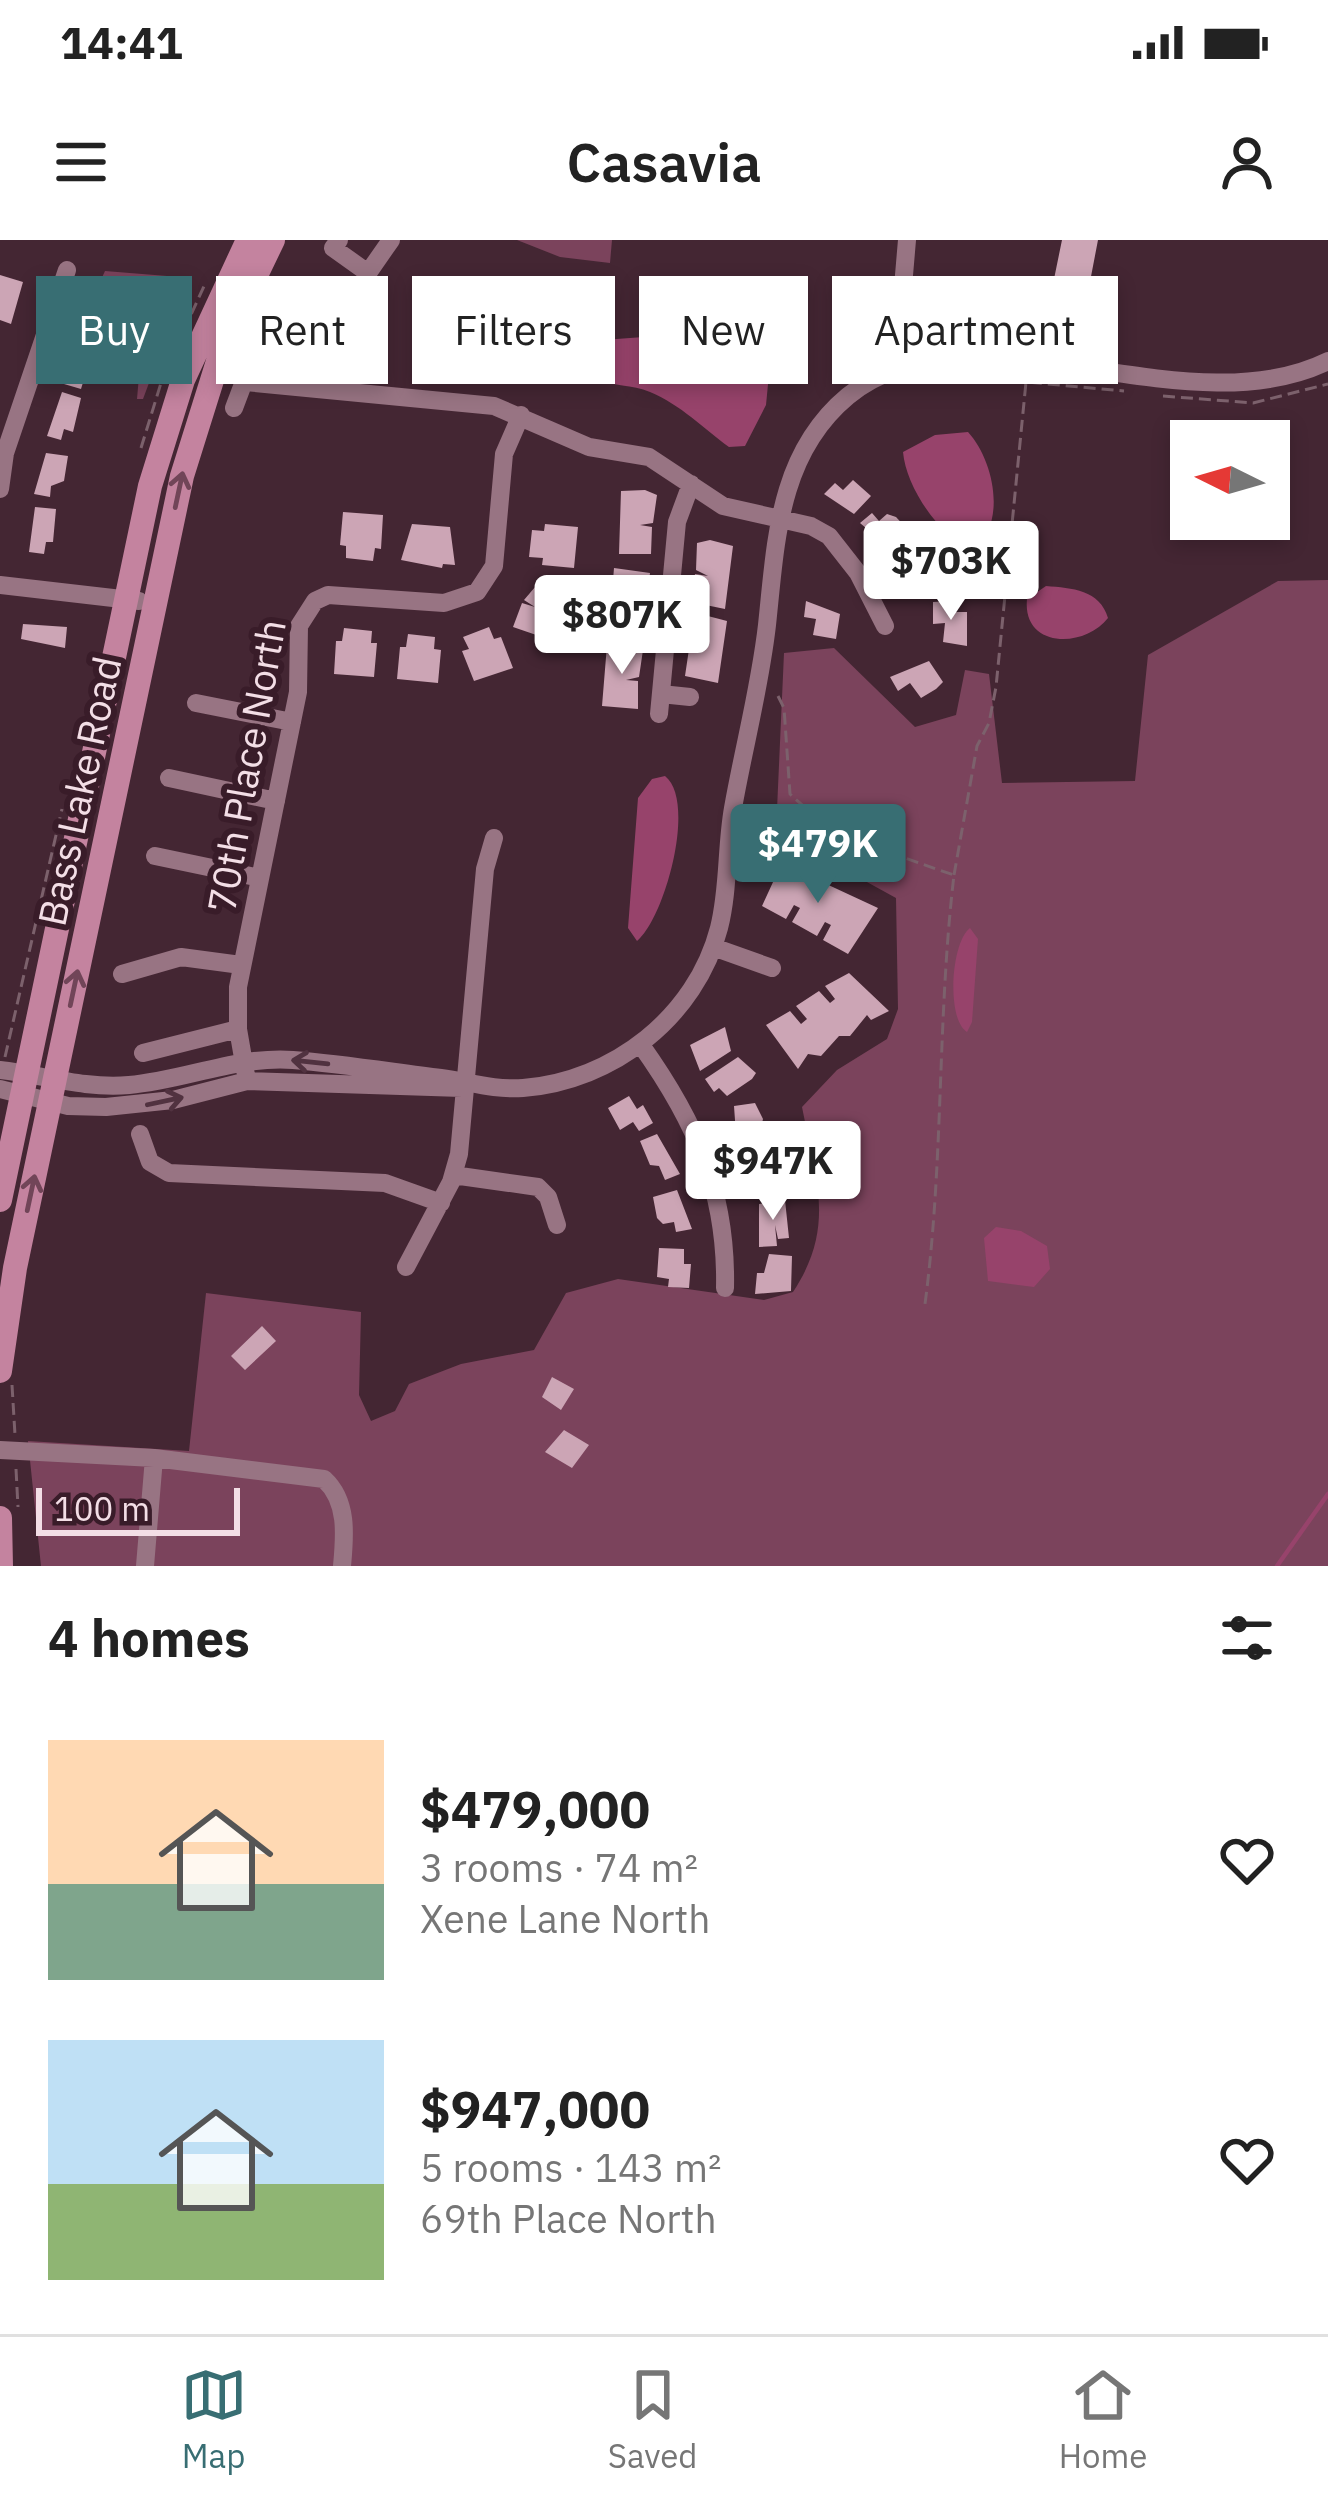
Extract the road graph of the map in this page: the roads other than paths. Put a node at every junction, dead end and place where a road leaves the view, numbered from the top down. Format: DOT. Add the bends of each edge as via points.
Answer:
graph roads {
  1 [pos="248,240"];
  2 [pos="273,240"];
  3 [pos="339,240"];
  4 [pos="391,240"];
  5 [pos="907,240"];
  6 [pos="67,270"];
  7 [pos="904,276"];
  8 [pos="1328,362"];
  9 [pos="1118,373"];
  10 [pos="243,384"];
  11 [pos="265,384"];
  12 [pos="868,384"];
  13 [pos="234,408"];
  14 [pos="521,415"];
  15 [pos="692,484"];
  16 [pos="0,489"];
  17 [pos="778,520"];
  18 [pos="0,585"];
  19 [pos="125,598"];
  20 [pos="155,604"];
  21 [pos="884,626"];
  22 [pos="690,697"];
  23 [pos="196,703"];
  24 [pos="292,722"];
  25 [pos="169,778"];
  26 [pos="276,801"];
  27 [pos="494,838"];
  28 [pos="155,856"];
  29 [pos="260,878"];
  30 [pos="713,947"];
  31 [pos="241,965"];
  32 [pos="772,968"];
  33 [pos="122,974"];
  34 [pos="238,1029"];
  35 [pos="641,1045"];
  36 [pos="142,1053"];
  37 [pos="243,1060"];
  38 [pos="0,1070"];
  39 [pos="247,1081"];
  40 [pos="16,1086"];
  41 [pos="466,1086"];
  42 [pos="52,1091"];
  43 [pos="140,1134"];
  44 [pos="453,1175"];
  45 [pos="0,1200"];
  46 [pos="441,1202"];
  47 [pos="556,1226"];
  48 [pos="406,1268"];
  49 [pos="725,1288"];
  50 [pos="0,1371"];
  51 [pos="0,1450"];
  52 [pos="154,1458"];
  53 [pos="0,1518"];
  54 [pos="1,1566"];
  55 [pos="145,1566"];
  56 [pos="342,1566"];
  1 -- 19 [label="main road, Bass Lake Road" via="180,388"];
  20 -- 2 [label="main road, Bass Lake Road, one-way" via="195,426"];
  3 -- 4 [label="street" via="333,248 368,273"];
  5 -- 7 [label="street"];
  6 -- 16 [label="street"];
  8 -- 9 [label="street" via="1283,379 1221,384"];
  10 -- 13 [label="street"];
  11 -- 14 [label="street"];
  12 -- 17 [label="street" via="832,410 798,460"];
  14 -- 15 [label="street" via="590,447 664,463"];
  14 -- 24 [label="street, 70th Place North" via="504,454 487,580 444,603 342,594 315,601 299,626"];
  15 -- 17 [label="street" via="723,506"];
  15 -- 22 [label="street" via="677,522 660,704"];
  17 -- 21 [label="street" via="811,526 843,550"];
  17 -- 30 [label="street" via="759,692"];
  18 -- 19 [label="street"];
  19 -- 20 [label="street"];
  19 -- 40 [label="main road, Bass Lake Road"];
  42 -- 20 [label="main road, Bass Lake Road, one-way"];
  23 -- 24 [label="street"];
  24 -- 26 [label="street, 70th Place North"];
  25 -- 26 [label="street"];
  26 -- 29 [label="street, 70th Place North"];
  27 -- 41 [label="street"];
  28 -- 29 [label="street"];
  29 -- 31 [label="street, 70th Place North"];
  30 -- 32 [label="street"];
  30 -- 35 [label="street" via="688,994"];
  31 -- 33 [label="street" via="189,956"];
  31 -- 34 [label="street, 70th Place North"];
  34 -- 36 [label="street"];
  34 -- 37 [label="street, 70th Place North"];
  35 -- 41 [label="street" via="556,1084"];
  35 -- 49 [label="street" via="680,1100 712,1172 726,1243"];
  37 -- 39 [label="street, 70th Place North"];
  41 -- 37 [label="street, one-way"];
  37 -- 42 [label="street" via="125,1086"];
  38 -- 40 [label="street"];
  39 -- 41 [label="street"];
  42 -- 39 [label="street, one-way" via="136,1107"];
  40 -- 42 [label="street"];
  40 -- 45 [label="main road, Bass Lake Road"];
  41 -- 44 [label="street"];
  50 -- 42 [label="main road, Bass Lake Road, one-way"];
  43 -- 46 [label="street" via="150,1162 169,1172 385,1184"];
  44 -- 46 [label="street"];
  44 -- 47 [label="street" via="538,1187"];
  46 -- 48 [label="street"];
  51 -- 52 [label="street"];
  52 -- 55 [label="street"];
  52 -- 56 [label="street" via="324,1479 338,1491 344,1516"];
  53 -- 54 [label="main road"];
}
